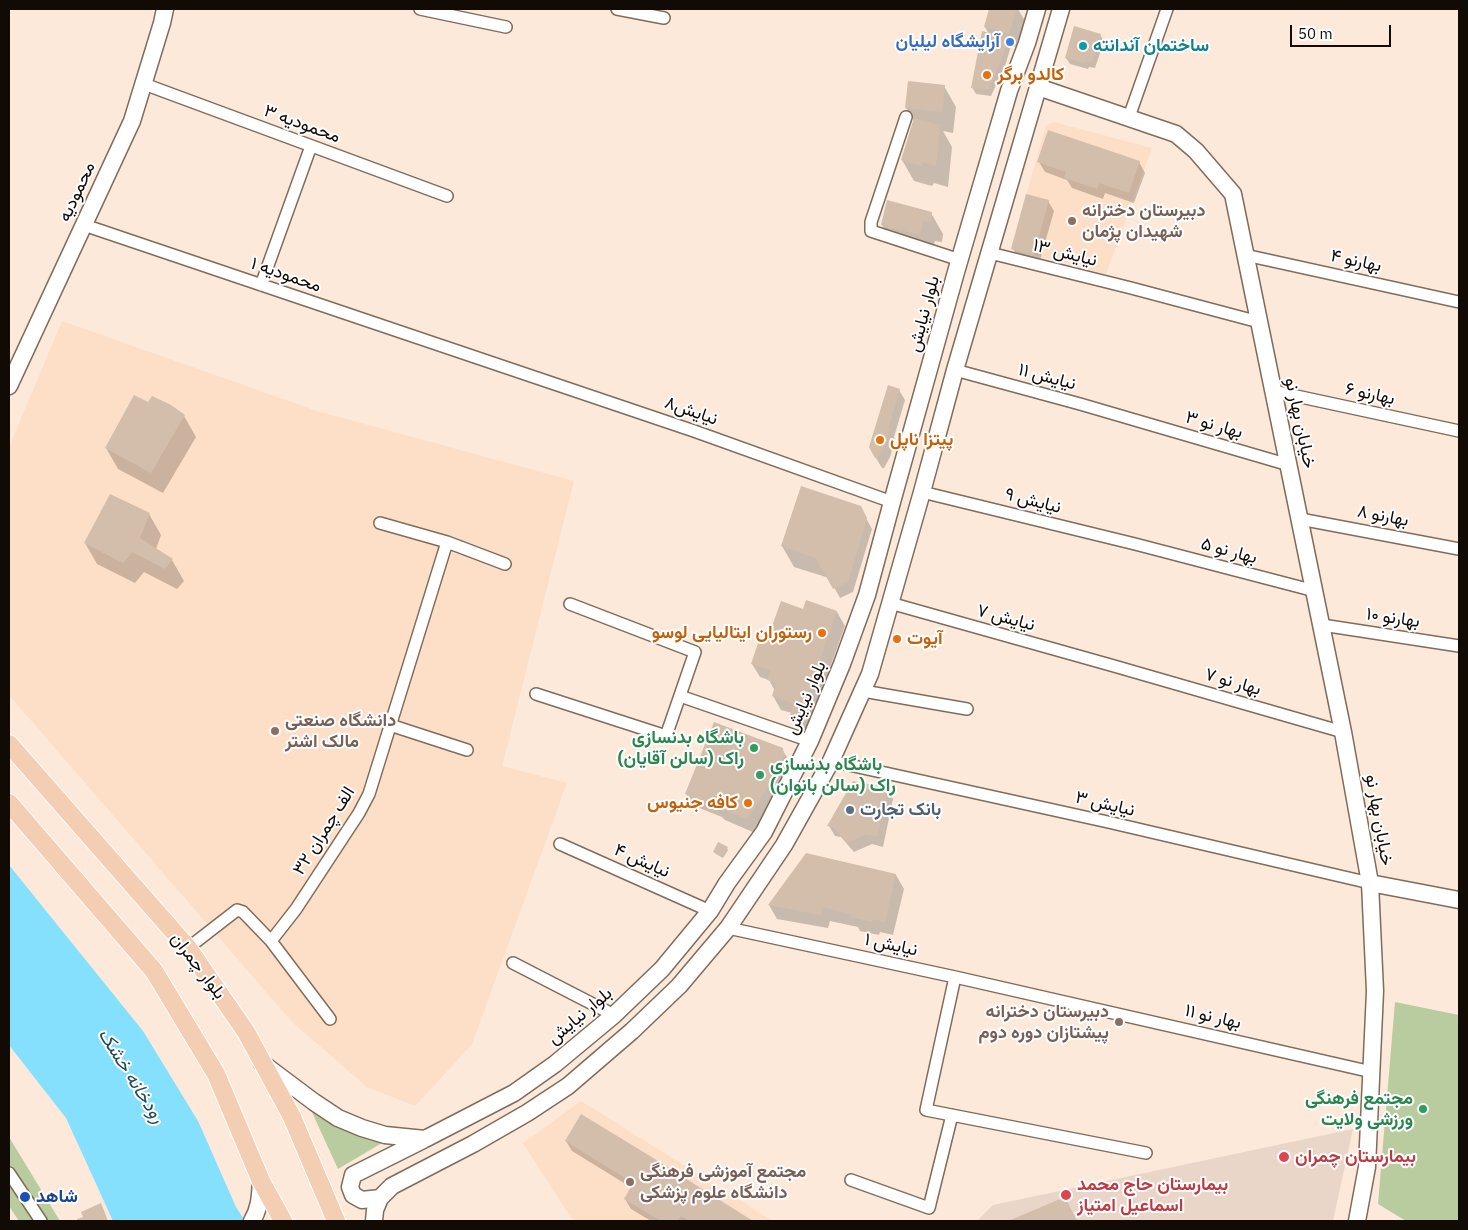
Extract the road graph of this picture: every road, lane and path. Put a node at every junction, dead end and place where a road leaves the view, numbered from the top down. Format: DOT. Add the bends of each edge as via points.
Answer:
graph roads {
  1 [pos="165,9"];
  2 [pos="420,9"];
  3 [pos="619,9"];
  4 [pos="1037,9"];
  5 [pos="1061,9"];
  6 [pos="1167,9"];
  7 [pos="470,14"];
  8 [pos="664,18"];
  9 [pos="506,27"];
  10 [pos="144,84"];
  11 [pos="1038,87"];
  12 [pos="906,117"];
  13 [pos="1129,117"];
  14 [pos="311,146"];
  15 [pos="448,196"];
  16 [pos="84,225"];
  17 [pos="990,253"];
  18 [pos="1245,255"];
  19 [pos="960,260"];
  20 [pos="261,285"];
  21 [pos="1459,302"];
  22 [pos="1259,322"];
  23 [pos="478,358"];
  24 [pos="955,370"];
  25 [pos="9,386"];
  26 [pos="1273,391"];
  27 [pos="1130,419"];
  28 [pos="1459,431"];
  29 [pos="1288,465"];
  30 [pos="922,492"];
  31 [pos="892,502"];
  32 [pos="1300,518"];
  33 [pos="380,523"];
  34 [pos="447,542"];
  35 [pos="1135,544"];
  36 [pos="1459,549"];
  37 [pos="505,564"];
  38 [pos="1315,591"];
  39 [pos="570,604"];
  40 [pos="890,604"];
  41 [pos="1322,625"];
  42 [pos="1459,646"];
  43 [pos="1114,666"];
  44 [pos="863,691"];
  45 [pos="536,694"];
  46 [pos="680,696"];
  47 [pos="966,709"];
  48 [pos="390,725"];
  49 [pos="1344,732"];
  50 [pos="810,741"];
  51 [pos="9,744"];
  52 [pos="467,750"];
  53 [pos="831,761"];
  54 [pos="9,803"];
  55 [pos="560,844"];
  56 [pos="1370,883"];
  57 [pos="1459,900"];
  58 [pos="710,911"];
  59 [pos="728,928"];
  60 [pos="271,941"];
  61 [pos="188,948"];
  62 [pos="513,963"];
  63 [pos="955,976"];
  64 [pos="1046,997"];
  65 [pos="614,1015"];
  66 [pos="330,1019"];
  67 [pos="262,1062"];
  68 [pos="1372,1072"];
  69 [pos="504,1098"];
  70 [pos="952,1116"];
  71 [pos="518,1119"];
  72 [pos="425,1139"];
  73 [pos="1146,1153"];
  74 [pos="9,1174"];
  75 [pos="261,1180"];
  76 [pos="851,1180"];
  77 [pos="380,1198"];
  78 [pos="41,1221"];
  79 [pos="252,1221"];
  80 [pos="283,1221"];
  81 [pos="336,1221"];
  82 [pos="374,1221"];
  83 [pos="1356,1221"];
  1 -- 10 [label="main road, محمودیه"];
  2 -- 7 [label="street"];
  3 -- 8 [label="street"];
  4 -- 19 [label="main road, بلوار نیایش" via="1009,91"];
  5 -- 11 [label="main road"];
  6 -- 13 [label="street"];
  7 -- 9 [label="street"];
  10 -- 14 [label="street, ۳ محمودیه"];
  10 -- 16 [label="main road, محمودیه" via="132,121"];
  11 -- 13 [label="main road, خیابان بهار نو"];
  11 -- 17 [label="main road"];
  12 -- 19 [label="street" via="871,222 871,231"];
  13 -- 18 [label="main road, خیابان بهار نو" via="1176,134 1196,150 1233,194"];
  14 -- 15 [label="street, ۳ محمودیه"];
  14 -- 20 [label="street"];
  16 -- 20 [label="street, ۱ محمودیه"];
  16 -- 25 [label="main road, محمودیه"];
  17 -- 22 [label="street, نیایش ۱۳"];
  17 -- 24 [label="main road"];
  18 -- 21 [label="street, ۴ بهارنو"];
  18 -- 22 [label="main road, خیابان بهار نو"];
  19 -- 31 [label="main road, بلوار نیایش"];
  20 -- 23 [label="street, ۱ محمودیه"];
  22 -- 26 [label="main road, خیابان بهار نو"];
  23 -- 31 [label="street, نیایش۸"];
  24 -- 27 [label="street, نیایش ۱۱"];
  24 -- 30 [label="main road"];
  26 -- 28 [label="street, ۶ بهارنو"];
  26 -- 29 [label="main road, خیابان بهار نو"];
  27 -- 29 [label="street, ۳ بهار نو"];
  29 -- 32 [label="main road, خیابان بهار نو"];
  30 -- 35 [label="street, نیایش ۹"];
  30 -- 40 [label="main road"];
  31 -- 50 [label="main road, بلوار نیایش" via="867,595"];
  32 -- 36 [label="street, ۸ بهارنو"];
  32 -- 38 [label="main road, خیابان بهار نو"];
  33 -- 34 [label="street"];
  34 -- 37 [label="street"];
  34 -- 48 [label="street, ۳۲ الف چمران"];
  35 -- 38 [label="street, ۵ بهار نو"];
  38 -- 41 [label="main road, خیابان بهار نو"];
  39 -- 46 [label="street" via="695,652"];
  40 -- 43 [label="street, نیایش ۷"];
  40 -- 44 [label="main road"];
  41 -- 42 [label="street, ۱۰ بهارنو"];
  41 -- 49 [label="main road, خیابان بهار نو"];
  43 -- 49 [label="street, ۷ بهار نو"];
  44 -- 47 [label="street"];
  44 -- 53 [label="main road"];
  45 -- 46 [label="street" via="666,736"];
  46 -- 50 [label="street"];
  48 -- 52 [label="street"];
  48 -- 60 [label="street, ۳۲ الف چمران" via="362,808"];
  49 -- 56 [label="main road, خیابان بهار نو"];
  50 -- 58 [label="main road, بلوار نیایش" via="764,832"];
  51 -- 61 [label="main road, بلوار چمران"];
  53 -- 56 [label="street, نیایش ۳"];
  53 -- 59 [label="main road" via="784,845"];
  54 -- 75 [label="main road" via="154,971 216,1074"];
  55 -- 58 [label="street, نیایش ۴"];
  56 -- 57 [label="main road"];
  56 -- 68 [label="main road, خیابان بهار نو" via="1375,992"];
  58 -- 65 [label="main road, بلوار نیایش" via="662,969"];
  59 -- 63 [label="street, نیایش ۱"];
  59 -- 71 [label="main road" via="679,986 632,1031 568,1086"];
  60 -- 61 [label="street" via="243,912 237,910"];
  60 -- 66 [label="street"];
  61 -- 67 [label="main road, بلوار چمران" via="246,1032"];
  62 -- 65 [label="street"];
  63 -- 64 [label="street, نیایش ۱"];
  63 -- 70 [label="street" via="926,1110"];
  64 -- 68 [label="street, ۱۱ بهار نو"];
  65 -- 69 [label="main road, بلوار نیایش" via="554,1064"];
  67 -- 72 [label="main road" via="338,1118 385,1135"];
  67 -- 81 [label="main road, بلوار چمران" via="292,1117"];
  68 -- 83 [label="main road, خیابان بهار نو" via="1367,1167"];
  69 -- 71 [label="main road"];
  69 -- 72 [label="main road, بلوار نیایش"];
  70 -- 73 [label="street"];
  70 -- 76 [label="street" via="930,1208"];
  71 -- 77 [label="main road" via="392,1186"];
  72 -- 77 [label="main road, بلوار نیایش" via="353,1175 350,1186 353,1195 362,1200"];
  74 -- 78 [label="street"];
  75 -- 79 [label="main road" via="260,1202"];
  75 -- 80 [label="main road"];
  77 -- 82 [label="main road"];
}
